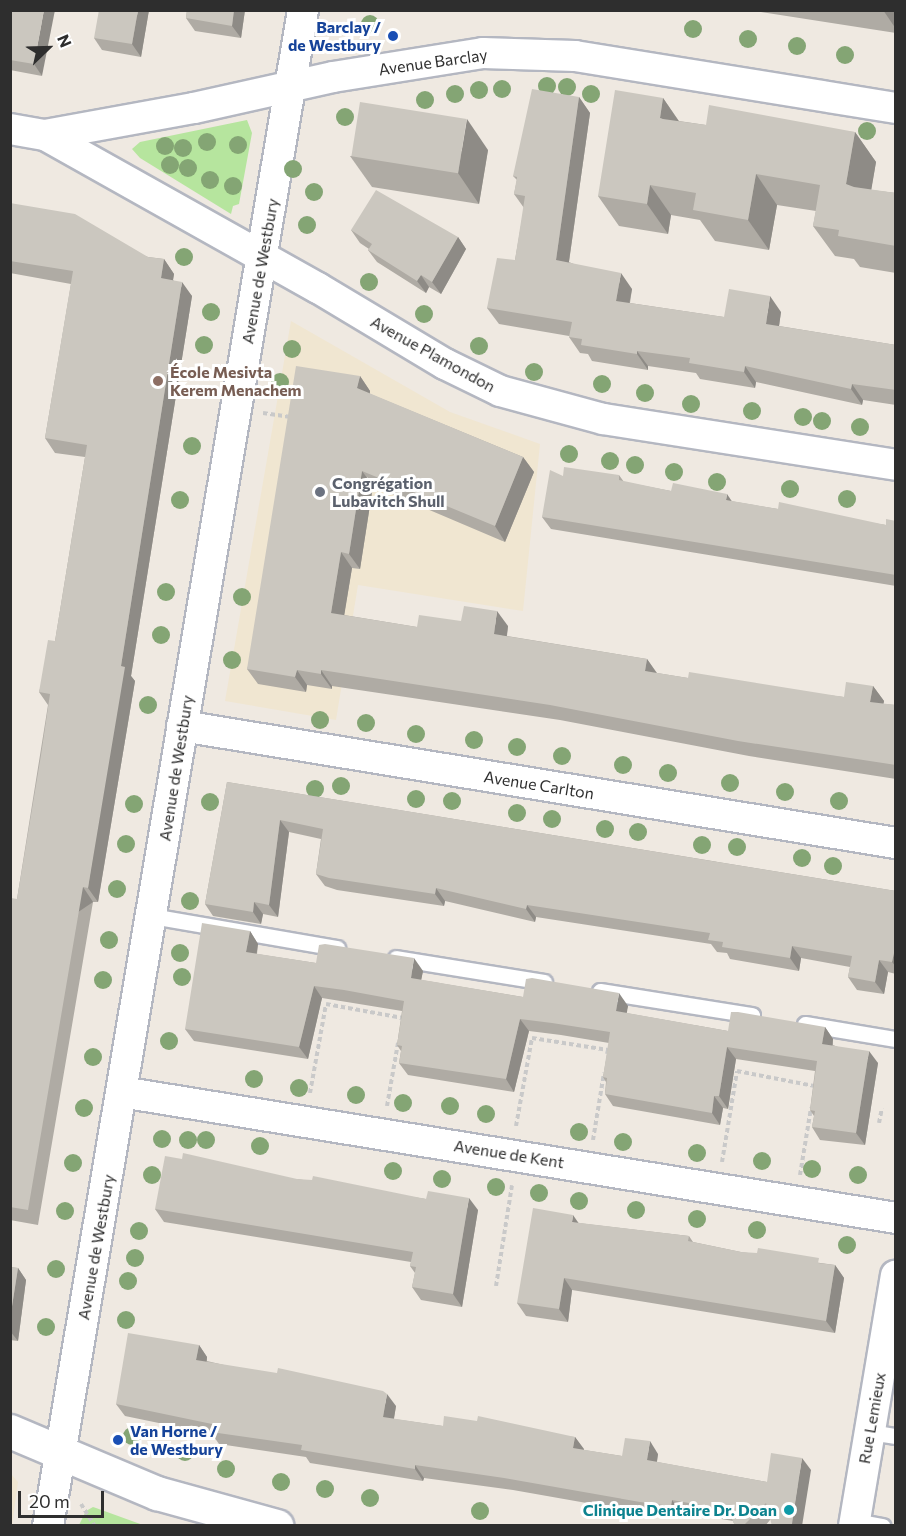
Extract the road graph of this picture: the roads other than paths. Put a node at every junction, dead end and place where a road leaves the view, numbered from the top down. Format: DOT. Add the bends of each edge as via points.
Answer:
graph roads {
  1 [pos="303,10"];
  2 [pos="291,87"];
  3 [pos="896,108"];
  4 [pos="10,129"];
  5 [pos="45,135"];
  6 [pos="262,256"];
  7 [pos="896,465"];
  8 [pos="182,726"];
  9 [pos="896,843"];
  10 [pos="151,916"];
  11 [pos="355,951"];
  12 [pos="379,955"];
  13 [pos="555,984"];
  14 [pos="578,987"];
  15 [pos="766,1018"];
  16 [pos="789,1022"];
  17 [pos="896,1039"];
  18 [pos="121,1092"];
  19 [pos="896,1218"];
  20 [pos="896,1275"];
  21 [pos="10,1431"];
  22 [pos="883,1434"];
  23 [pos="61,1453"];
  24 [pos="864,1524"];
  25 [pos="48,1526"];
  26 [pos="277,1526"];
  1 -- 2 [label="street, Avenue de Westbury"];
  2 -- 3 [label="street, Avenue Barclay" via="458,55 552,54"];
  2 -- 5 [label="street, Avenue Barclay"];
  2 -- 6 [label="street, Avenue de Westbury"];
  4 -- 5 [label="street, Avenue Plamondon"];
  5 -- 6 [label="street, Avenue Plamondon"];
  6 -- 7 [label="street, Avenue Plamondon" via="445,364 518,398 603,419"];
  6 -- 8 [label="street, Avenue de Westbury"];
  8 -- 9 [label="street, Avenue Carlton"];
  8 -- 10 [label="street, Avenue de Westbury"];
  10 -- 11 [label="lane"];
  10 -- 18 [label="street, Avenue de Westbury"];
  12 -- 13 [label="lane"];
  14 -- 15 [label="lane"];
  16 -- 17 [label="lane"];
  18 -- 19 [label="street, Avenue de Kent"];
  18 -- 23 [label="street, Avenue de Westbury"];
  20 -- 22 [label="street, Rue Lemieux"];
  21 -- 23 [label="main road"];
  22 -- 24 [label="street, Rue Lemieux"];
  23 -- 25 [label="street, Avenue de Westbury"];
  23 -- 26 [label="main road" via="168,1497"];
}
